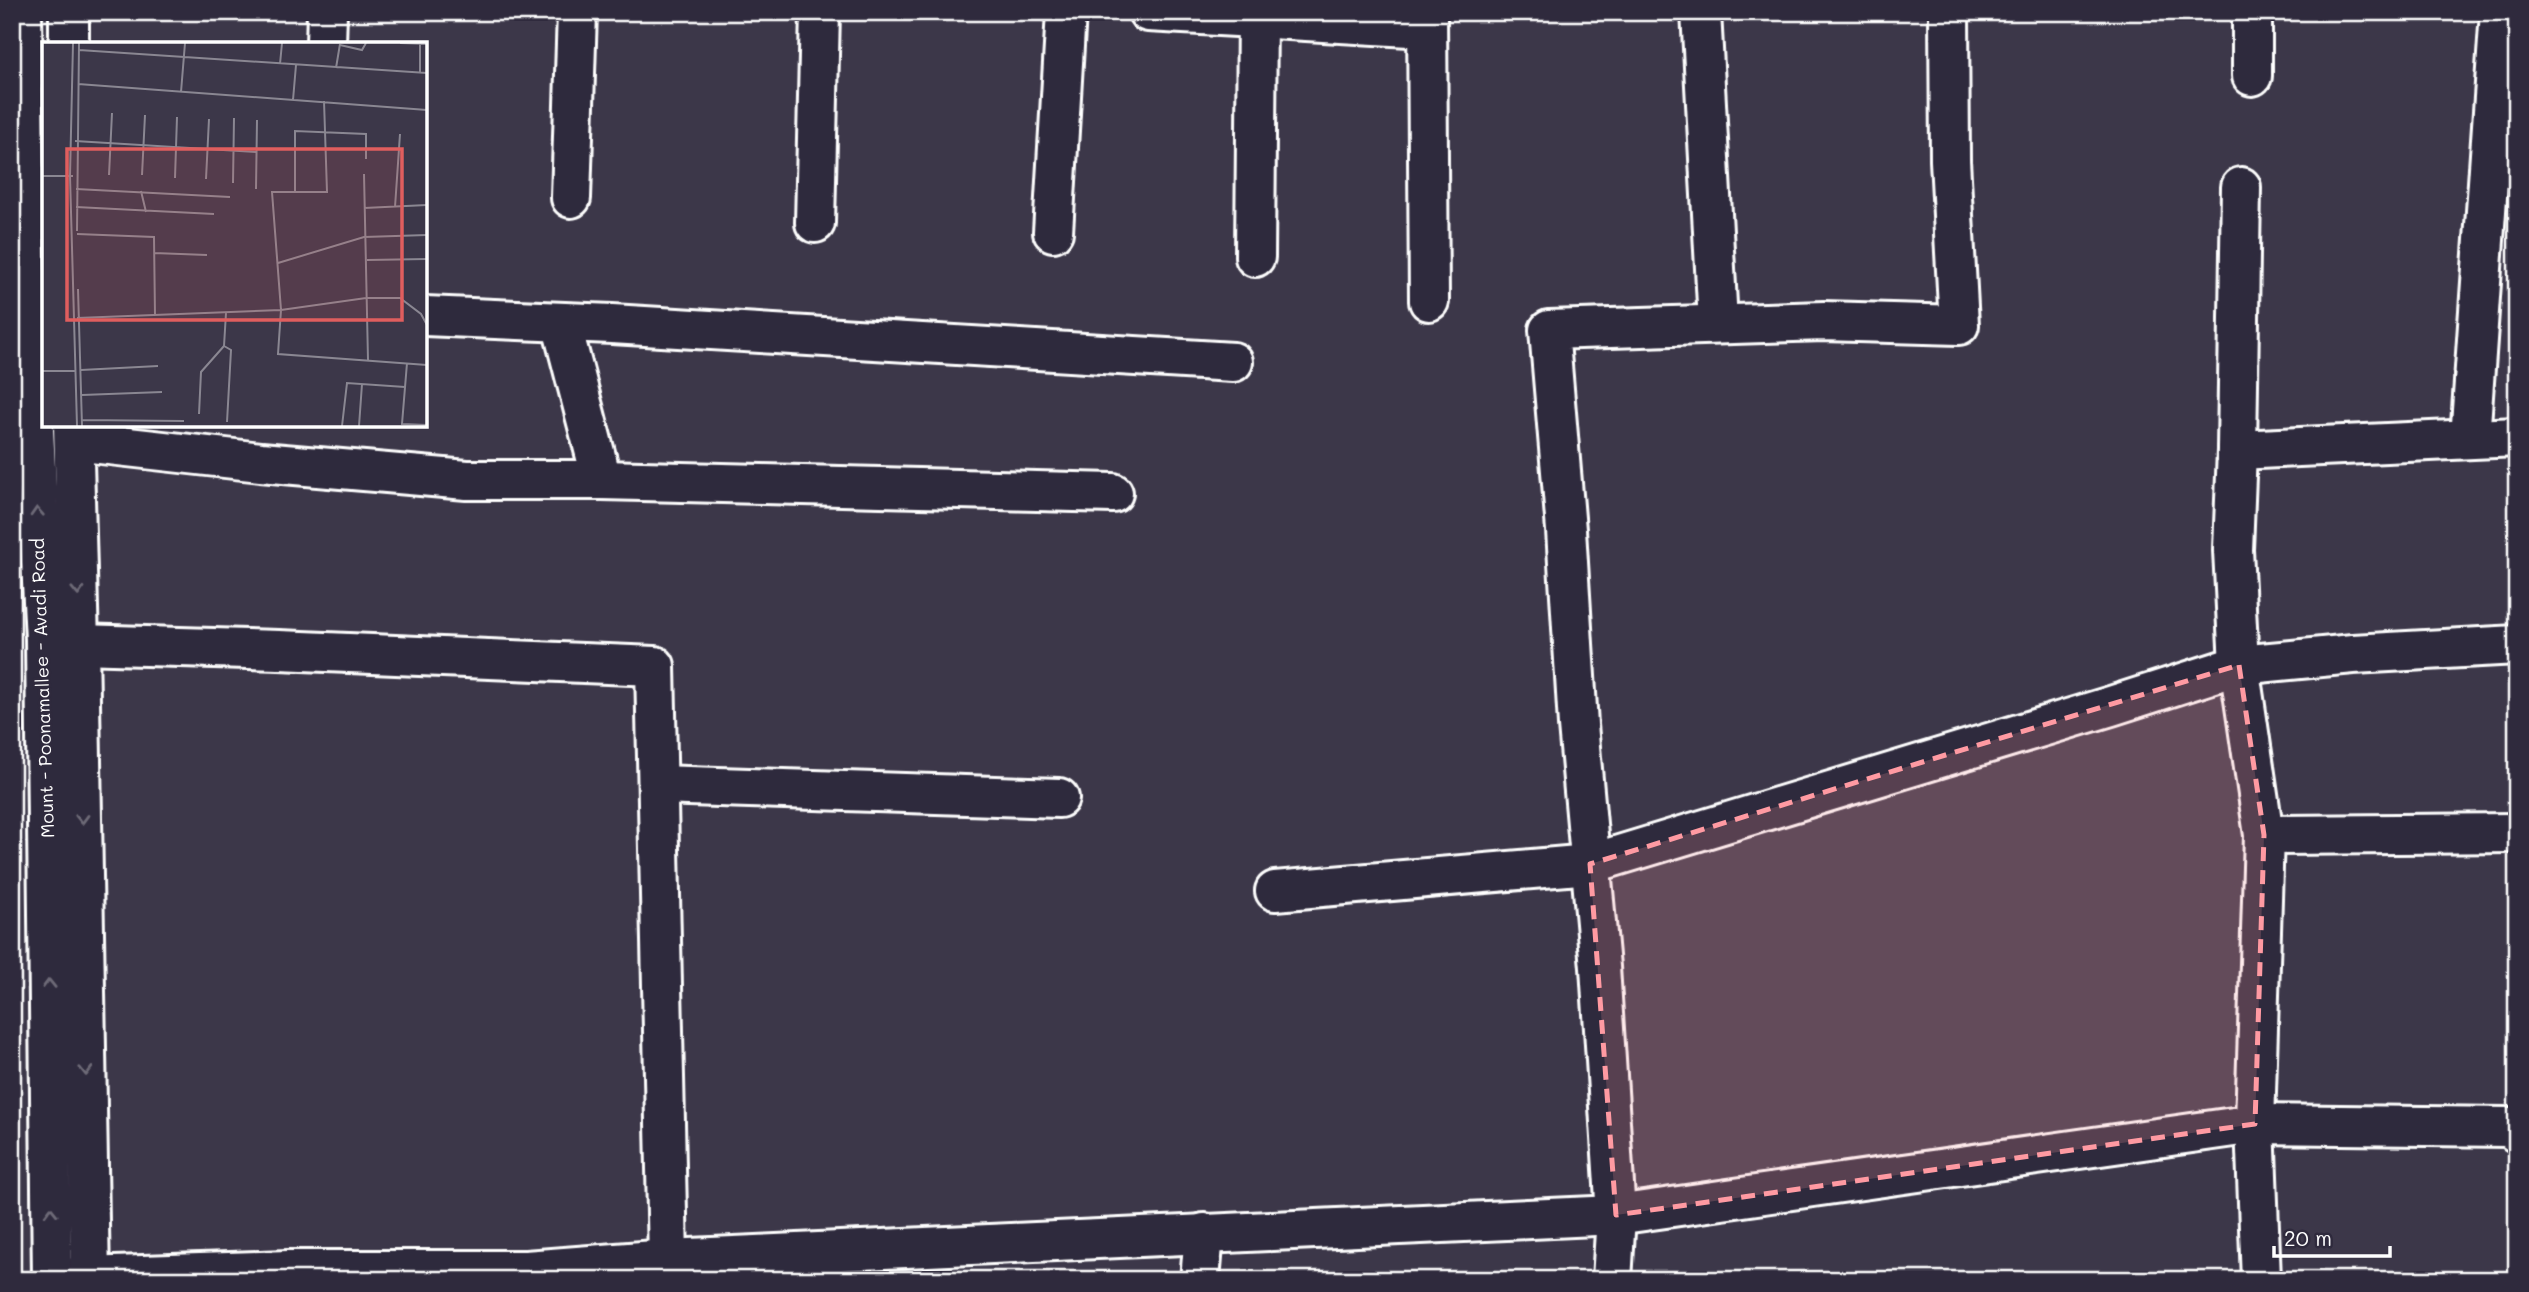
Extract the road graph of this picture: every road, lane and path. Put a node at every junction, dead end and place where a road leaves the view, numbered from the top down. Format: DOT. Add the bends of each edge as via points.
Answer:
graph roads {
  1 [pos="22,12"];
  2 [pos="69,12"];
  3 [pos="327,12"];
  4 [pos="577,12"];
  5 [pos="820,12"];
  6 [pos="1066,12"];
  7 [pos="1148,12"];
  8 [pos="1701,12"];
  9 [pos="1950,12"];
  10 [pos="2252,12"];
  11 [pos="2500,12"];
  12 [pos="1257,15"];
  13 [pos="1427,20"];
  14 [pos="69,42"];
  15 [pos="326,42"];
  16 [pos="2252,76"];
  17 [pos="2241,187"];
  18 [pos="571,198"];
  19 [pos="26,206"];
  20 [pos="815,223"];
  21 [pos="1053,232"];
  22 [pos="1255,257"];
  23 [pos="1429,302"];
  24 [pos="427,316"];
  25 [pos="561,322"];
  26 [pos="1718,323"];
  27 [pos="1233,362"];
  28 [pos="74,433"];
  29 [pos="2517,437"];
  30 [pos="2470,439"];
  31 [pos="2237,450"];
  32 [pos="602,480"];
  33 [pos="1113,493"];
  34 [pos="79,644"];
  35 [pos="2517,645"];
  36 [pos="2239,665"];
  37 [pos="658,785"];
  38 [pos="1059,798"];
  39 [pos="2517,833"];
  40 [pos="2264,835"];
  41 [pos="1590,864"];
  42 [pos="1275,891"];
  43 [pos="2255,1124"];
  44 [pos="2517,1133"];
  45 [pos="1616,1215"];
  46 [pos="1204,1233"];
  47 [pos="668,1259"];
  48 [pos="52,1279"];
  49 [pos="90,1279"];
  50 [pos="1200,1280"];
  51 [pos="1612,1280"];
  52 [pos="2261,1280"];
  1 -- 19 [label="street, Mount - Poonamallee - Avadi Road"];
  2 -- 14 [label="street"];
  3 -- 15 [label="street"];
  4 -- 18 [label="street"];
  5 -- 20 [label="street"];
  6 -- 21 [label="street"];
  7 -- 12 [label="street"];
  8 -- 26 [label="street"];
  9 -- 26 [label="street" via="1959,325"];
  10 -- 16 [label="street"];
  11 -- 30 [label="street"];
  12 -- 13 [label="street"];
  12 -- 22 [label="street"];
  13 -- 23 [label="street"];
  17 -- 31 [label="street"];
  48 -- 19 [label="street, Mount - Poonamallee - Avadi Road, one-way" via="45,639"];
  24 -- 25 [label="street"];
  25 -- 27 [label="street"];
  25 -- 32 [label="street"];
  26 -- 41 [label="street" via="1549,330"];
  28 -- 32 [label="street" via="261,462 467,480"];
  28 -- 34 [label="street, Mount - Poonamallee - Avadi Road, one-way"];
  29 -- 30 [label="street"];
  30 -- 31 [label="street"];
  31 -- 36 [label="street" via="2233,550"];
  32 -- 33 [label="street"];
  34 -- 37 [label="street" via="655,666"];
  34 -- 49 [label="street, Mount - Poonamallee - Avadi Road, one-way"];
  35 -- 36 [label="street"];
  36 -- 40 [label="street"];
  36 -- 41 [label="street"];
  37 -- 38 [label="street"];
  37 -- 47 [label="street"];
  39 -- 40 [label="street"];
  40 -- 43 [label="street"];
  41 -- 42 [label="street"];
  41 -- 45 [label="street"];
  43 -- 44 [label="street" via="2509,1127"];
  43 -- 45 [label="street"];
  43 -- 52 [label="street"];
  45 -- 46 [label="street"];
  45 -- 51 [label="street"];
  46 -- 47 [label="street"];
  46 -- 50 [label="street"];
  47 -- 49 [label="street" via="526,1270 288,1270"];
  48 -- 49 [label="street"];
}
